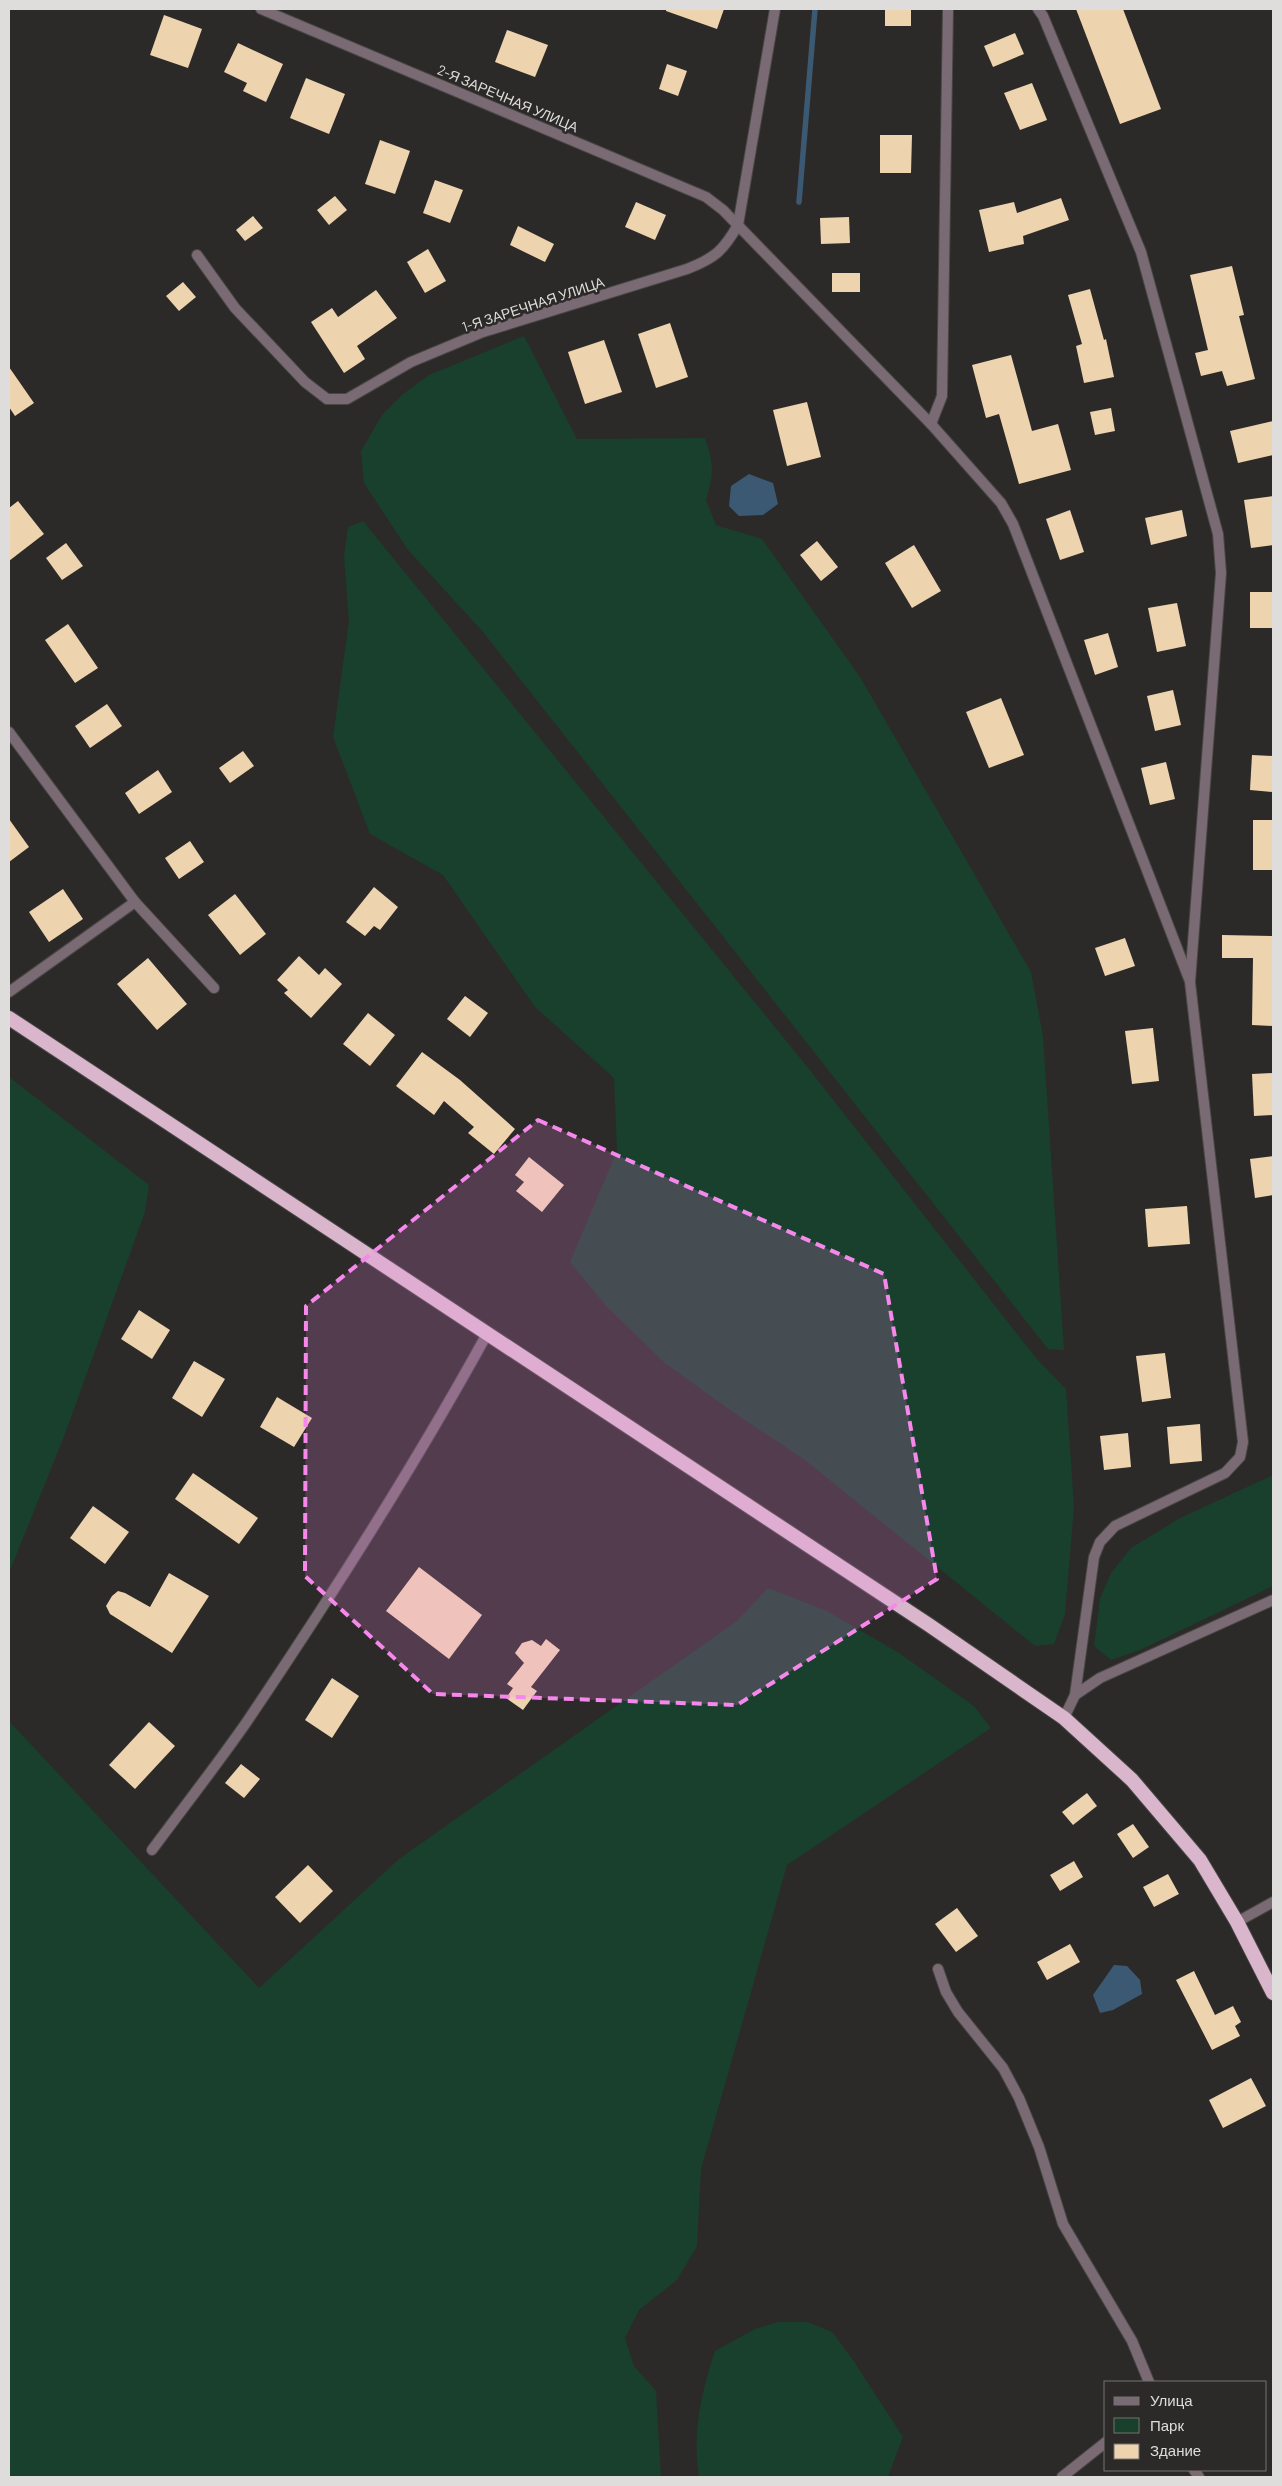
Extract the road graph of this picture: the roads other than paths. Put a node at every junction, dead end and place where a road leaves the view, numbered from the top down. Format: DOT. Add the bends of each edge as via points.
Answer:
graph roads {
  1 [pos="261,9"];
  2 [pos="775,9"];
  3 [pos="948,9"];
  4 [pos="1038,9"];
  5 [pos="738,225"];
  6 [pos="196,255"];
  7 [pos="932,424"];
  8 [pos="9,732"];
  9 [pos="134,902"];
  10 [pos="1190,982"];
  11 [pos="214,988"];
  12 [pos="9,992"];
  13 [pos="9,1018"];
  14 [pos="487,1334"];
  15 [pos="1273,1600"];
  16 [pos="1075,1694"];
  17 [pos="1064,1718"];
  18 [pos="152,1850"];
  19 [pos="1273,1902"];
  20 [pos="1237,1922"];
  21 [pos="938,1969"];
  22 [pos="1273,1992"];
  23 [pos="1148,2381"];
  24 [pos="1104,2444"];
  25 [pos="1062,2477"];
  1 -- 5 [label="street, 2-Я ЗАРЕЧНАЯ УЛИЦА" via="706,197"];
  2 -- 5 [label="street, 1-Я ЗАРЕЧНАЯ УЛИЦА"];
  3 -- 7 [label="street" via="942,396"];
  4 -- 10 [label="street" via="1044,16 1141,252 1218,534 1221,573"];
  5 -- 6 [label="street, 1-Я ЗАРЕЧНАЯ УЛИЦА" via="725,248 709,261 483,332 411,362 347,399 327,399 305,382 235,308"];
  5 -- 7 [label="street, 2-Я ЗАРЕЧНАЯ УЛИЦА"];
  7 -- 10 [label="street, 2-Я ЗАРЕЧНАЯ УЛИЦА" via="1002,503 1013,524"];
  8 -- 9 [label="street"];
  9 -- 11 [label="street"];
  9 -- 12 [label="street"];
  10 -- 16 [label="street" via="1243,1442 1240,1458 1225,1473 1116,1526 1100,1542 1094,1557"];
  13 -- 14 [label="highway"];
  14 -- 17 [label="highway" via="929,1625"];
  14 -- 18 [label="street" via="450,1402 319,1612 245,1724"];
  15 -- 16 [label="street" via="1100,1678"];
  16 -- 17 [label="street"];
  17 -- 20 [label="highway" via="1132,1780 1200,1860"];
  19 -- 20 [label="street"];
  20 -- 22 [label="highway"];
  21 -- 23 [label="street" via="958,2012 1003,2068 1019,2098 1039,2147 1063,2224 1132,2341"];
  24 -- 25 [label="street"];
}
